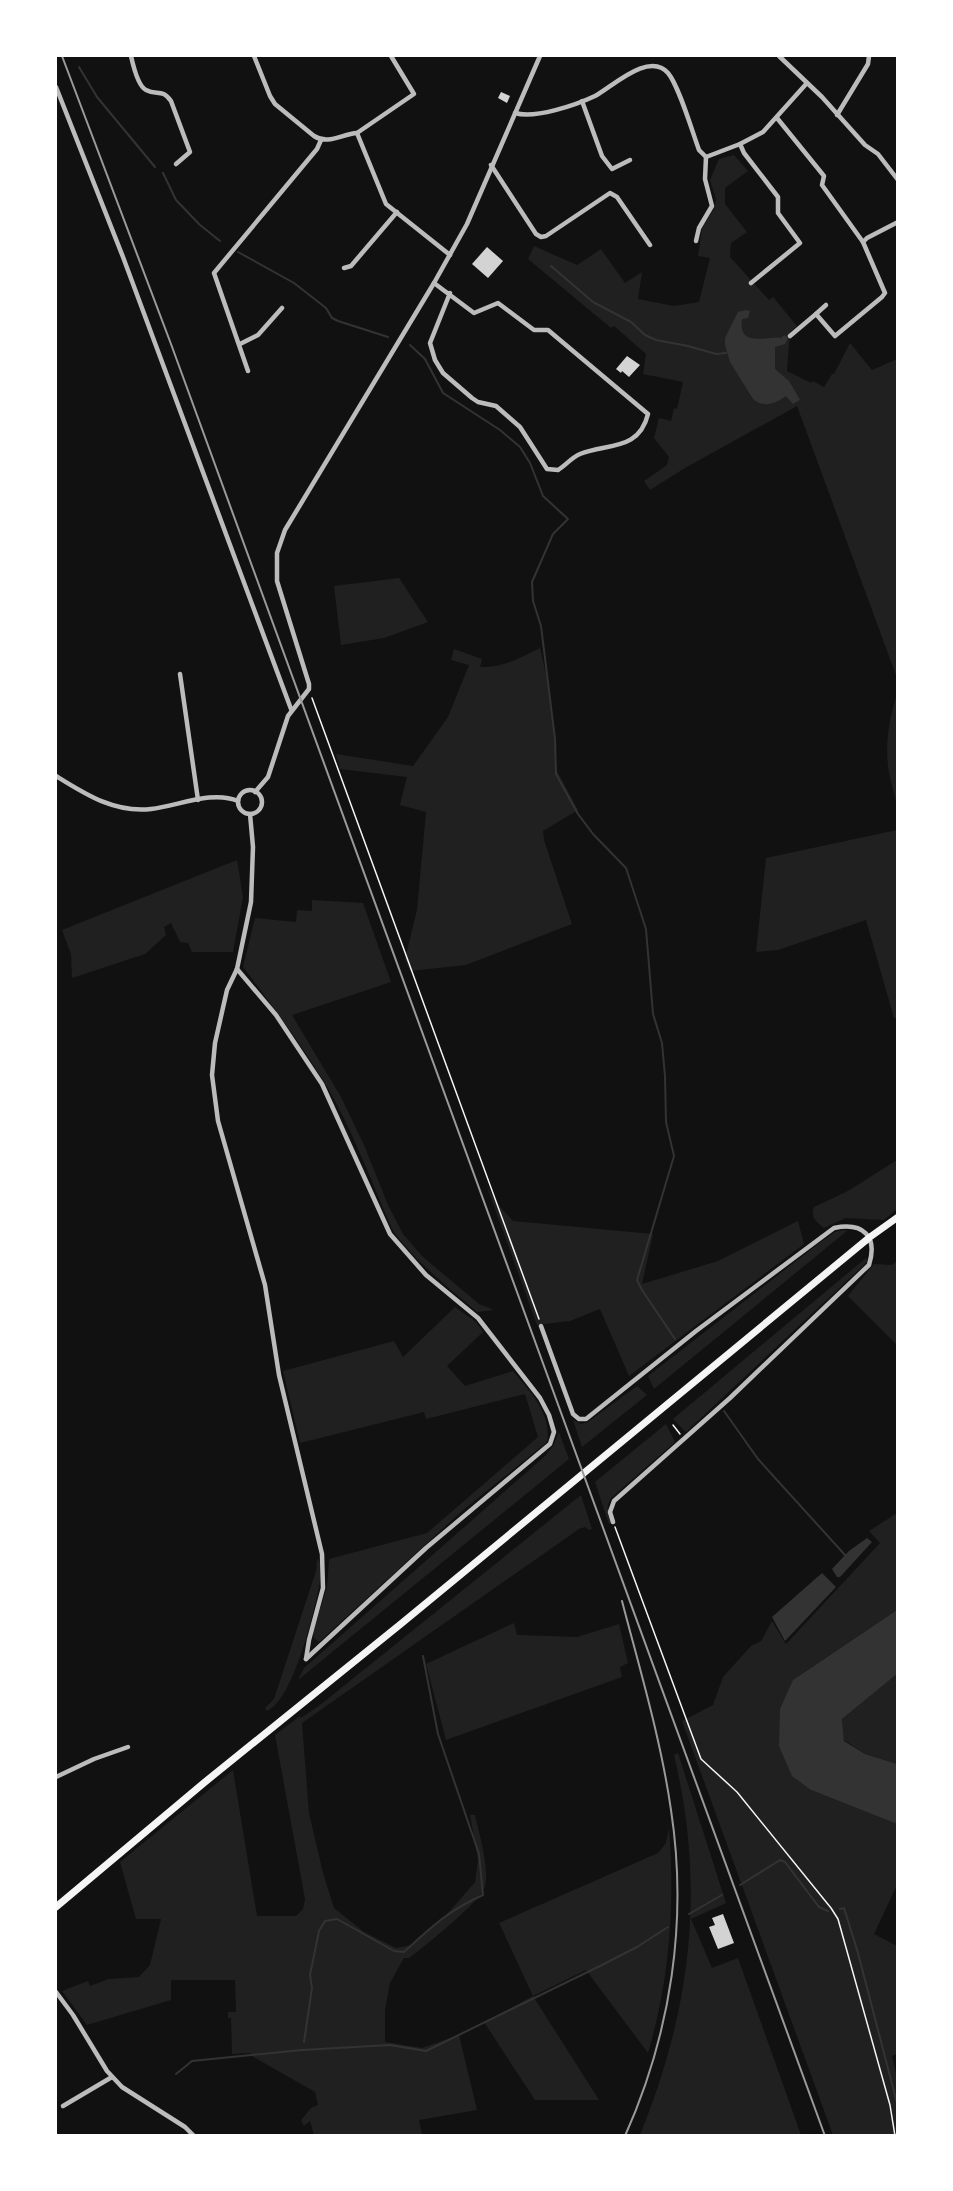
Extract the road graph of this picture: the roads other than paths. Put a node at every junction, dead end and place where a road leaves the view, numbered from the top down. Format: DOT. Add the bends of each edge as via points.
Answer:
graph roads {
  1 [pos="131,56"];
  2 [pos="254,56"];
  3 [pos="391,56"];
  4 [pos="540,56"];
  5 [pos="779,56"];
  6 [pos="869,56"];
  7 [pos="807,83"];
  8 [pos="56,87"];
  9 [pos="582,101"];
  10 [pos="515,112"];
  11 [pos="837,115"];
  12 [pos="777,118"];
  13 [pos="357,133"];
  14 [pos="321,140"];
  15 [pos="740,144"];
  16 [pos="706,157"];
  17 [pos="630,160"];
  18 [pos="176,164"];
  19 [pos="491,165"];
  20 [pos="897,180"];
  21 [pos="397,212"];
  22 [pos="897,222"];
  23 [pos="696,241"];
  24 [pos="863,242"];
  25 [pos="650,245"];
  26 [pos="450,255"];
  27 [pos="344,268"];
  28 [pos="434,282"];
  29 [pos="751,283"];
  30 [pos="450,293"];
  31 [pos="826,305"];
  32 [pos="282,308"];
  33 [pos="816,314"];
  34 [pos="790,336"];
  35 [pos="240,344"];
  36 [pos="248,371"];
  37 [pos="180,674"];
  38 [pos="291,710"];
  39 [pos="56,776"];
  40 [pos="255,792"];
  41 [pos="198,800"];
  42 [pos="238,801"];
  43 [pos="250,814"];
  44 [pos="237,969"];
  45 [pos="897,1217"];
  46 [pos="870,1237"];
  47 [pos="541,1326"];
  48 [pos="614,1522"];
  49 [pos="128,1747"];
  50 [pos="56,1777"];
  51 [pos="56,1907"];
  52 [pos="56,1994"];
  53 [pos="112,2077"];
  54 [pos="63,2106"];
  55 [pos="194,2136"];
  1 -- 18 [label="street" via="142,87 148,92 161,92 171,101 190,152"];
  2 -- 14 [label="street" via="276,104"];
  3 -- 13 [label="street" via="414,94"];
  4 -- 10 [label="street"];
  5 -- 7 [label="street"];
  6 -- 11 [label="street"];
  7 -- 11 [label="street"];
  7 -- 12 [label="street"];
  8 -- 38 [label="street"];
  9 -- 10 [label="street" via="540,113"];
  9 -- 16 [label="street" via="635,70 658,66 669,74 699,150"];
  9 -- 17 [label="street" via="602,156 612,169"];
  10 -- 19 [label="street"];
  11 -- 20 [label="street" via="878,154"];
  12 -- 15 [label="street" via="763,132"];
  12 -- 24 [label="street" via="824,177 822,185"];
  13 -- 14 [label="street"];
  13 -- 21 [label="street" via="380,194"];
  14 -- 35 [label="street" via="214,273"];
  15 -- 16 [label="street"];
  15 -- 29 [label="street" via="778,197 778,213 800,243"];
  16 -- 23 [label="street" via="705,179 712,206"];
  19 -- 25 [label="street" via="538,236 546,236 610,193 617,197"];
  19 -- 26 [label="street"];
  21 -- 26 [label="street"];
  21 -- 27 [label="street" via="351,266"];
  22 -- 24 [label="street"];
  24 -- 33 [label="street" via="885,293 835,336"];
  26 -- 28 [label="street"];
  28 -- 30 [label="street"];
  28 -- 38 [label="street" via="285,530 277,552 280,596 309,684"];
  30 -- 30 [label="street" via="474,313 498,303 534,330 548,330 648,414 645,427 623,445 581,454 558,470 549,470 520,426 496,406 472,398 443,373 435,360 430,343"];
  31 -- 33 [label="street"];
  32 -- 35 [label="street" via="258,335"];
  33 -- 34 [label="street"];
  35 -- 36 [label="street"];
  37 -- 41 [label="street"];
  38 -- 40 [label="street" via="267,777"];
  39 -- 41 [label="street" via="93,798 122,808 148,810"];
  40 -- 42 [label="street" via="243,793"];
  40 -- 43 [label="street" via="261,803"];
  41 -- 42 [label="street" via="220,797"];
  42 -- 43 [label="street" via="242,811"];
  43 -- 44 [label="street" via="253,879"];
  44 -- 44 [label="street" via="227,990 215,1043 214,1100 265,1285 279,1376 322,1554 323,1588 306,1659 426,1548 550,1444 554,1432 540,1398 478,1318 426,1275 390,1234 322,1084 276,1015"];
  45 -- 46 [label="main road"];
  46 -- 47 [label="street" via="854,1227 834,1228 586,1419 573,1414"];
  46 -- 48 [label="street" via="870,1265 615,1500 610,1512"];
  46 -- 51 [label="main road"];
  49 -- 50 [label="street"];
  52 -- 53 [label="street"];
  53 -- 54 [label="street"];
  53 -- 55 [label="street"];
}
